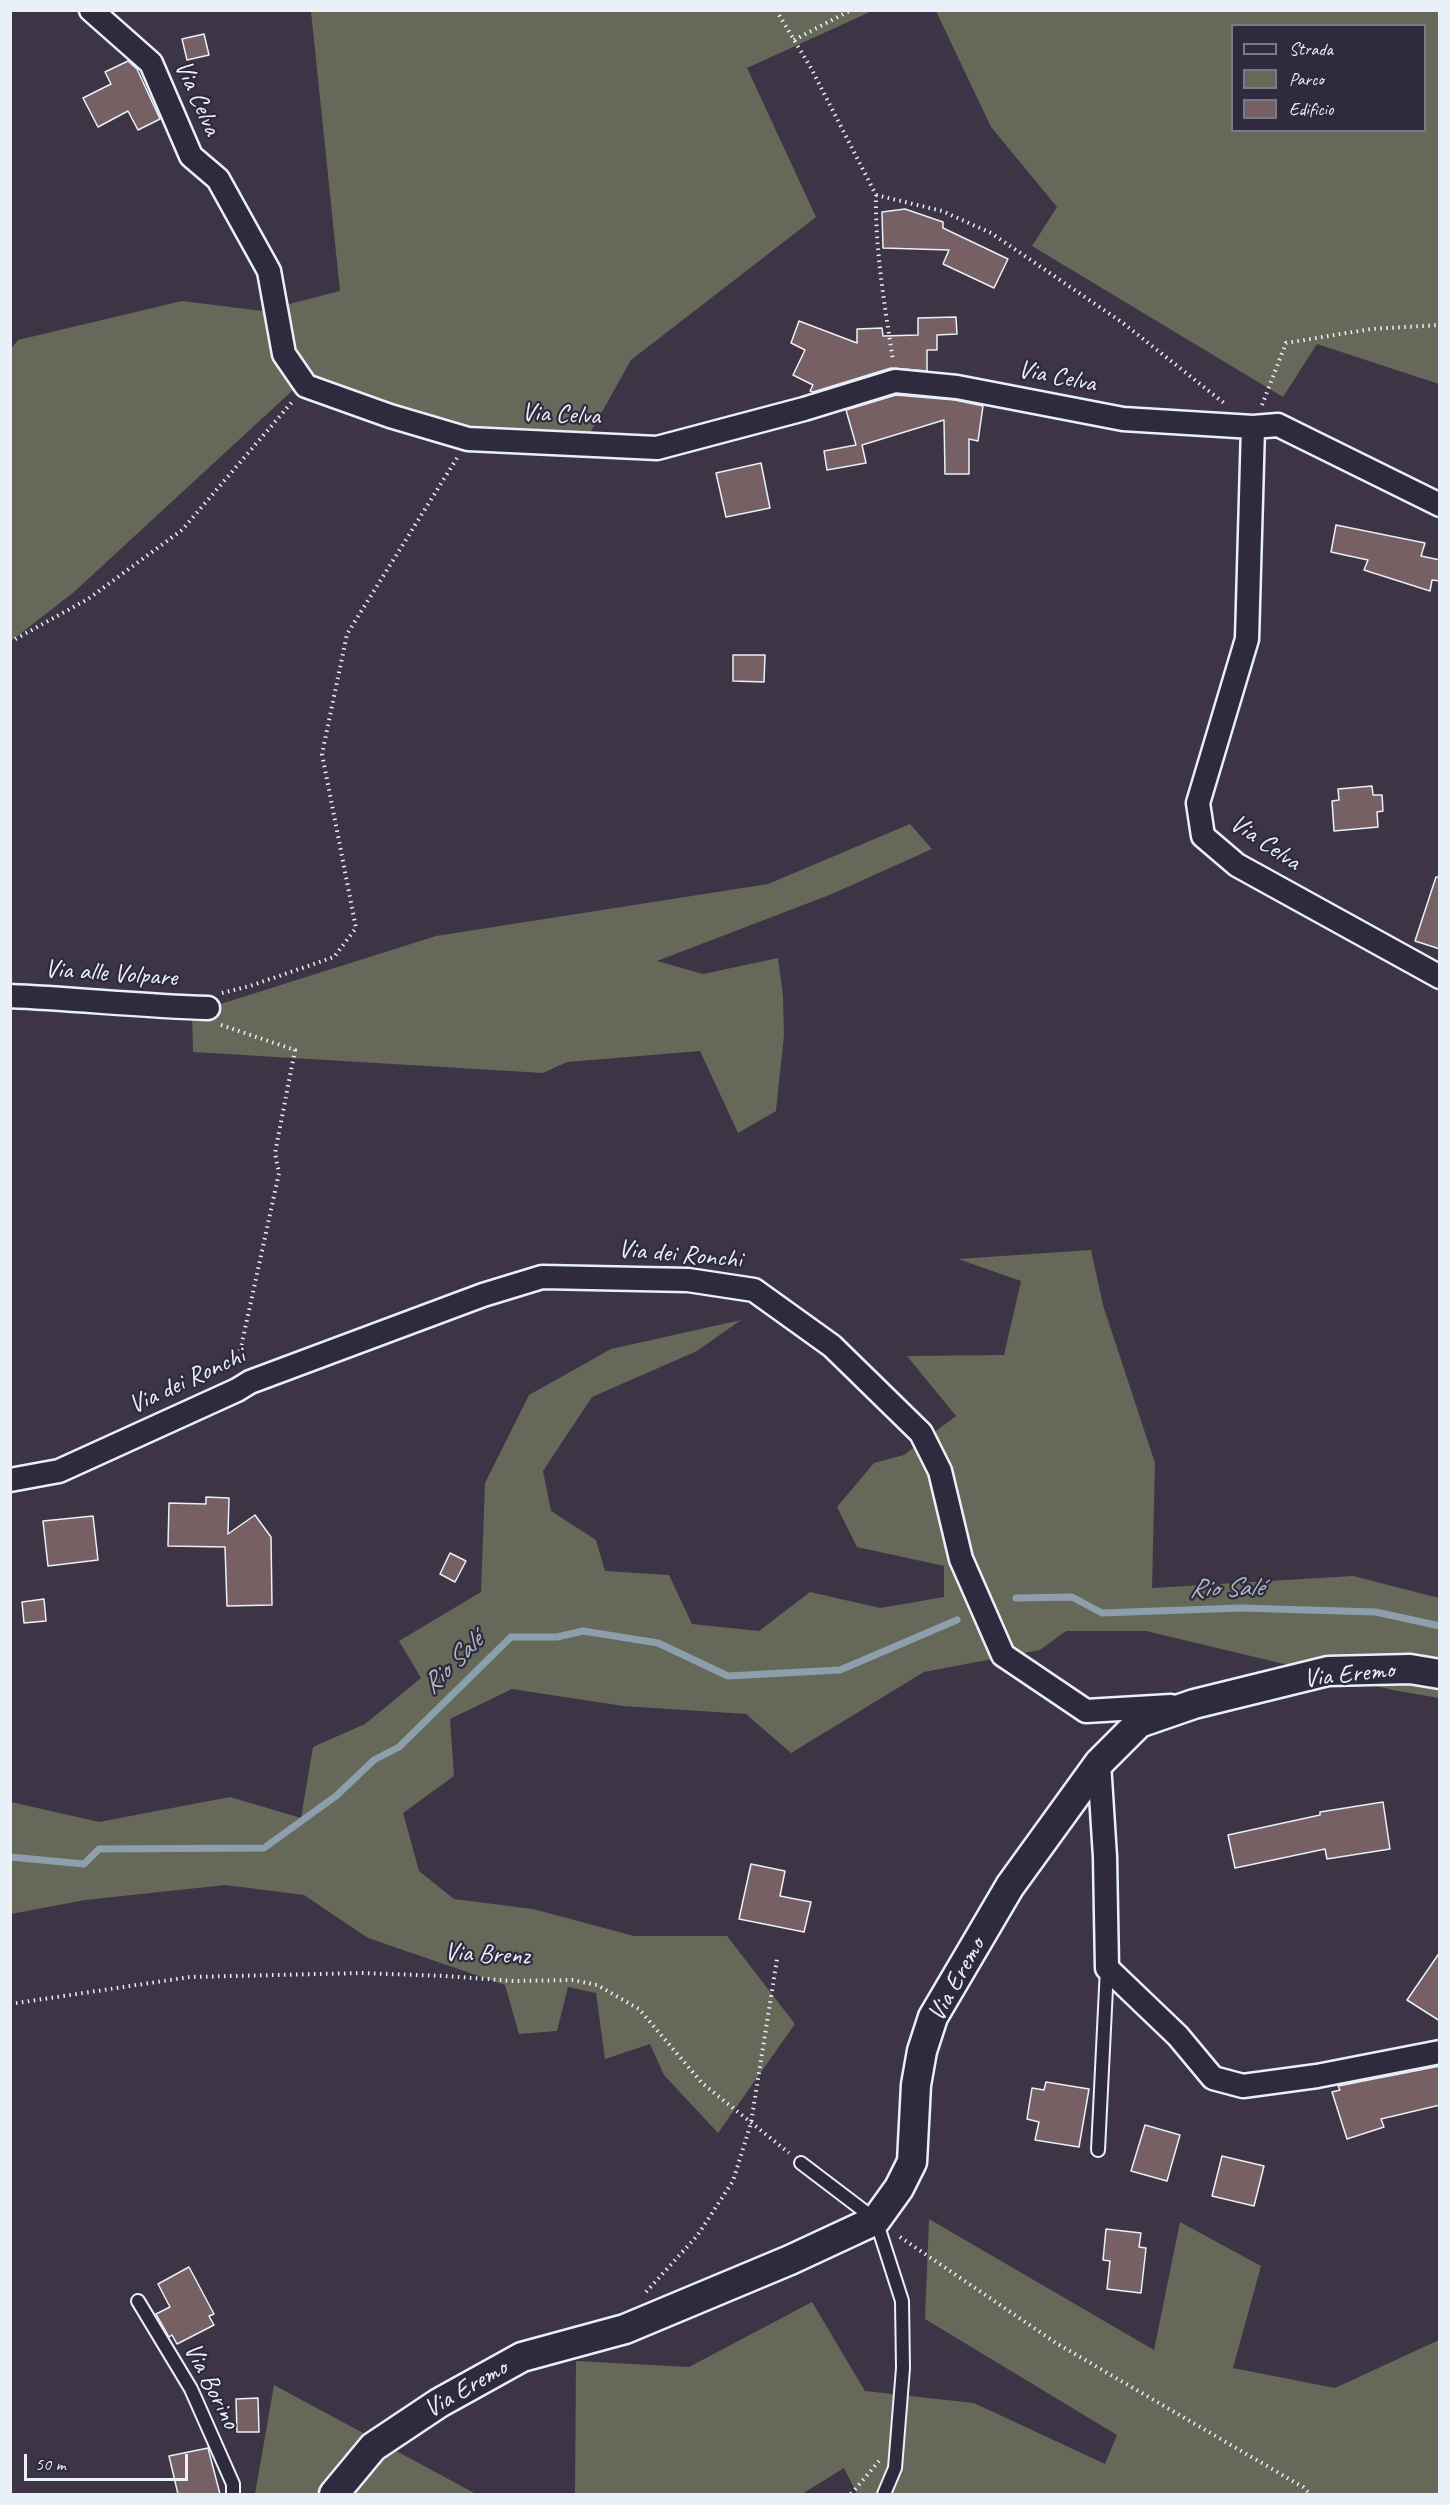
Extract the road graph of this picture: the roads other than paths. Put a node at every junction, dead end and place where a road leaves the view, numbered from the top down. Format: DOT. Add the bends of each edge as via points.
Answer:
graph roads {
  1 [pos="91,10"];
  2 [pos="1253,427"];
  3 [pos="1440,505"];
  4 [pos="1440,977"];
  5 [pos="10,996"];
  6 [pos="208,1008"];
  7 [pos="10,1480"];
  8 [pos="1440,1674"];
  9 [pos="1194,1704"];
  10 [pos="1099,1763"];
  11 [pos="1107,1968"];
  12 [pos="1440,2052"];
  13 [pos="1098,2150"];
  14 [pos="801,2163"];
  15 [pos="876,2220"];
  16 [pos="138,2301"];
  17 [pos="233,2494"];
  18 [pos="334,2494"];
  19 [pos="884,2494"];
  1 -- 2 [label="street, Via Celva" via="151,63 191,156 218,179 269,271 284,354 306,386 468,439 657,448 895,381 957,387 1124,419"];
  2 -- 3 [label="street, Via Celva" via="1278,425"];
  2 -- 4 [label="street, Via Celva" via="1248,639 1198,804 1203,836 1237,865"];
  5 -- 6 [label="street, Via alle Volpare"];
  7 -- 9 [label="street, Via dei Ronchi" via="59,1470 250,1382 483,1295 542,1277 688,1280 754,1290 832,1346 921,1433 940,1471 961,1559 1003,1655 1086,1711"];
  8 -- 9 [label="street, Via Eremo" via="1410,1669 1328,1671"];
  9 -- 10 [label="street, Via Eremo" via="1139,1723"];
  10 -- 11 [label="street"];
  10 -- 15 [label="street, Via Eremo" via="1010,1886 933,2017 916,2085 912,2162"];
  11 -- 12 [label="street" via="1178,2036 1213,2078 1244,2086"];
  11 -- 13 [label="lane"];
  14 -- 15 [label="lane"];
  15 -- 18 [label="street, Via Eremo" via="625,2329 522,2356 373,2447"];
  15 -- 19 [label="lane" via="903,2301 903,2368 895,2468"];
  16 -- 17 [label="lane, Via Borino" via="191,2389 233,2484"];
}
